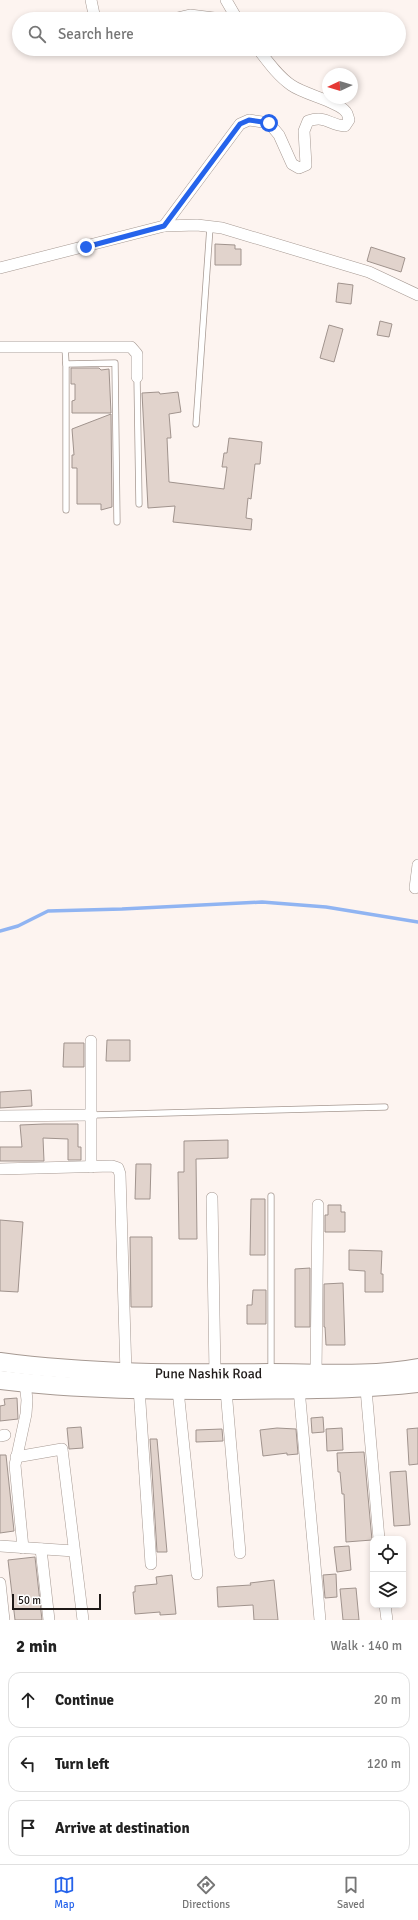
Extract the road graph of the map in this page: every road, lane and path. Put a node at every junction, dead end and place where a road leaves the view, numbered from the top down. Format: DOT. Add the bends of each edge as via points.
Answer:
graph roads {
  1 [pos="91,0"];
  2 [pos="226,0"];
  3 [pos="94,12"];
  4 [pos="233,12"];
  5 [pos="263,56"];
  6 [pos="164,226"];
  7 [pos="210,226"];
  8 [pos="0,268"];
  9 [pos="418,295"];
  10 [pos="0,347"];
  11 [pos="65,347"];
  12 [pos="66,363"];
  13 [pos="137,377"];
  14 [pos="196,424"];
  15 [pos="139,504"];
  16 [pos="66,510"];
  17 [pos="117,522"];
  18 [pos="418,865"];
  19 [pos="415,888"];
  20 [pos="91,1041"];
  21 [pos="385,1107"];
  22 [pos="92,1115"];
  23 [pos="0,1116"];
  24 [pos="91,1167"];
  25 [pos="0,1168"];
  26 [pos="271,1196"];
  27 [pos="212,1198"];
  28 [pos="318,1205"];
  29 [pos="0,1362"];
  30 [pos="418,1368"];
  31 [pos="126,1373"];
  32 [pos="271,1373"];
  33 [pos="316,1373"];
  34 [pos="215,1374"];
  35 [pos="0,1380"];
  36 [pos="25,1383"];
  37 [pos="418,1383"];
  38 [pos="139,1388"];
  39 [pos="366,1388"];
  40 [pos="299,1389"];
  41 [pos="178,1390"];
  42 [pos="226,1390"];
  43 [pos="16,1456"];
  44 [pos="379,1536"];
  45 [pos="0,1546"];
  46 [pos="23,1548"];
  47 [pos="41,1549"];
  48 [pos="74,1551"];
  49 [pos="240,1553"];
  50 [pos="151,1564"];
  51 [pos="196,1574"];
  52 [pos="0,1583"];
  53 [pos="385,1608"];
  54 [pos="4,1620"];
  55 [pos="49,1620"];
  56 [pos="83,1620"];
  57 [pos="320,1620"];
  58 [pos="387,1620"];
  1 -- 3 [label="street"];
  2 -- 4 [label="street"];
  5 -- 6 [label="street" via="290,84 301,91 341,106 348,113 349,120 345,126 337,126 327,119 317,118 308,121 304,131 306,165 299,168 292,164 279,135 269,123 249,120 240,124"];
  6 -- 7 [label="street"];
  6 -- 8 [label="street"];
  7 -- 9 [label="street" via="369,272"];
  7 -- 14 [label="lane"];
  10 -- 11 [label="street"];
  11 -- 12 [label="lane"];
  11 -- 13 [label="street" via="131,347 136,354"];
  12 -- 16 [label="lane"];
  12 -- 17 [label="lane" via="115,363"];
  13 -- 15 [label="lane"];
  18 -- 19 [label="street"];
  20 -- 22 [label="street"];
  21 -- 22 [label="lane"];
  22 -- 23 [label="street"];
  22 -- 24 [label="street"];
  24 -- 25 [label="street"];
  24 -- 31 [label="street" via="112,1166 118,1168 120,1174"];
  26 -- 32 [label="lane"];
  27 -- 34 [label="street"];
  28 -- 33 [label="street"];
  29 -- 31 [label="highway, Pune Nashik Road" via="44,1368"];
  30 -- 33 [label="highway, Pune Nashik Road" via="382,1372"];
  31 -- 34 [label="highway, Pune Nashik Road"];
  32 -- 33 [label="highway, Pune Nashik Road"];
  32 -- 34 [label="highway, Pune Nashik Road"];
  35 -- 36 [label="highway, Pune Nashik Road"];
  36 -- 38 [label="highway, Pune Nashik Road"];
  36 -- 43 [label="street" via="26,1414"];
  37 -- 39 [label="highway, Pune Nashik Road"];
  38 -- 41 [label="highway, Pune Nashik Road"];
  38 -- 50 [label="street"];
  39 -- 40 [label="highway, Pune Nashik Road"];
  39 -- 44 [label="street"];
  40 -- 42 [label="highway, Pune Nashik Road"];
  40 -- 57 [label="street"];
  41 -- 42 [label="highway, Pune Nashik Road"];
  41 -- 51 [label="street"];
  42 -- 49 [label="street"];
  43 -- 46 [label="street"];
  43 -- 48 [label="street" via="62,1449"];
  45 -- 46 [label="street"];
  46 -- 47 [label="street"];
  47 -- 48 [label="street"];
  47 -- 55 [label="street"];
  48 -- 56 [label="street"];
  52 -- 54 [label="street"];
  53 -- 58 [label="street"];
}
